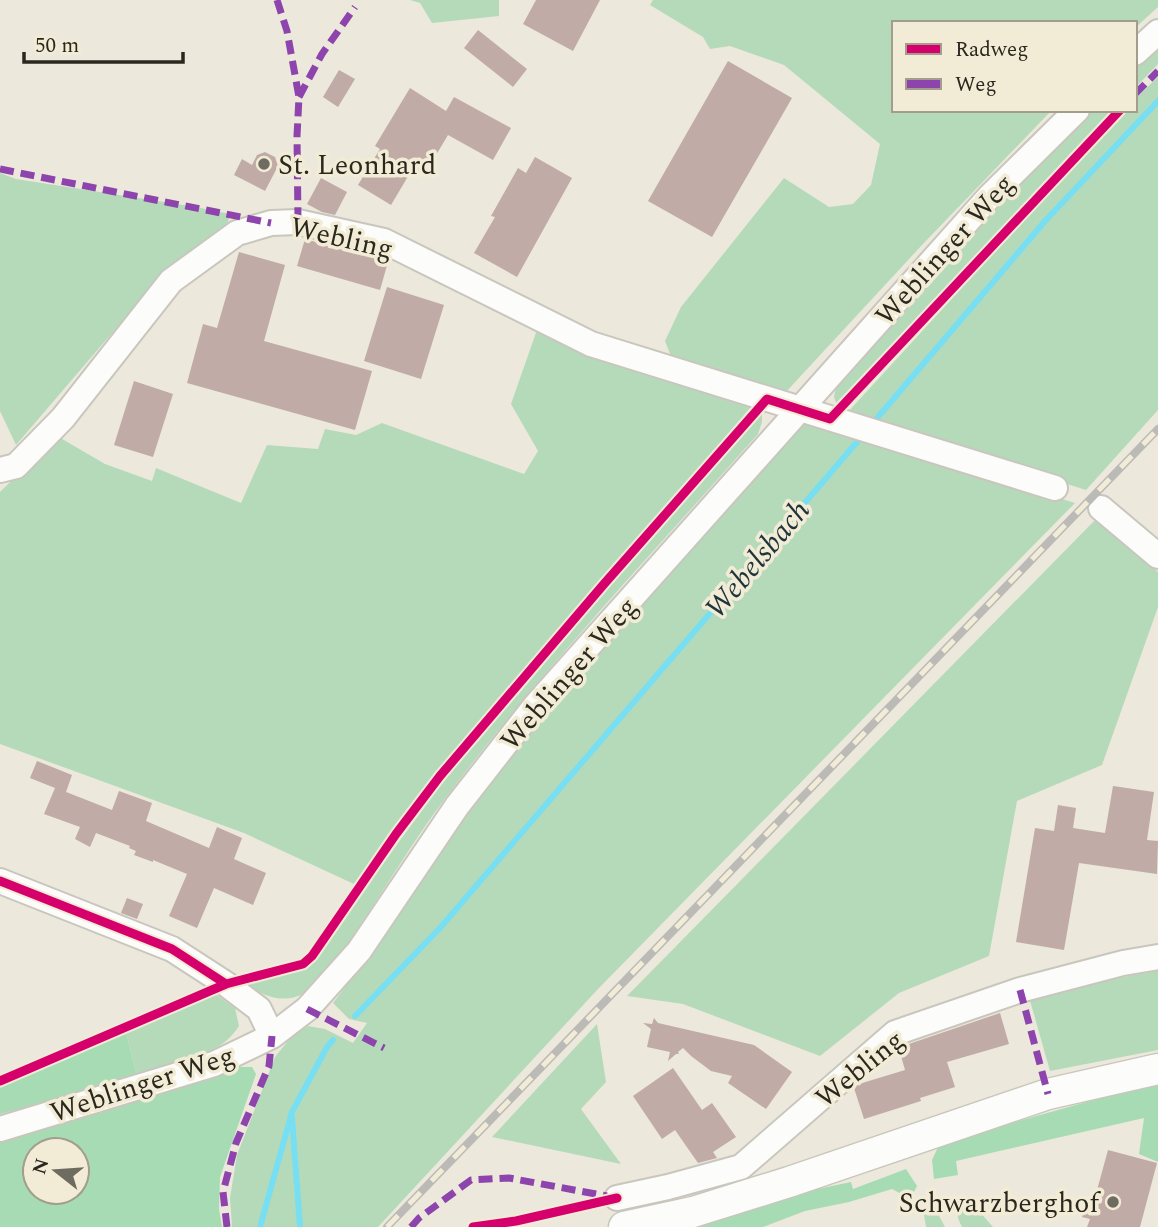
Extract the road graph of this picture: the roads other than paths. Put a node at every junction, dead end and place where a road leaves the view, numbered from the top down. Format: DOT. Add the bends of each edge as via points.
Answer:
graph roads {
  1 [pos="1158,32"];
  2 [pos="1137,51"];
  3 [pos="1075,112"];
  4 [pos="799,410"];
  5 [pos="0,470"];
  6 [pos="1055,488"];
  7 [pos="1101,508"];
  8 [pos="1158,556"];
  9 [pos="0,881"];
  10 [pos="1158,957"];
  11 [pos="272,1036"];
  12 [pos="1158,1069"];
  13 [pos="0,1129"];
  14 [pos="617,1198"];
  15 [pos="624,1227"];
  1 -- 2 [label="street"];
  3 -- 4 [label="street, Weblinger Weg" via="990,197"];
  4 -- 5 [label="street, Webling" via="591,344 384,241 298,222 271,223 237,233 171,281 63,418 16,466"];
  4 -- 6 [label="street, Webling"];
  4 -- 11 [label="street, Weblinger Weg" via="536,705 457,807 334,981"];
  7 -- 8 [label="street"];
  9 -- 11 [label="street" via="172,949 259,1009"];
  10 -- 14 [label="street, Webling" via="1020,990 895,1033 741,1167"];
  11 -- 13 [label="street, Weblinger Weg" via="195,1071"];
  12 -- 15 [label="main road" via="1048,1094 777,1186"];
}
